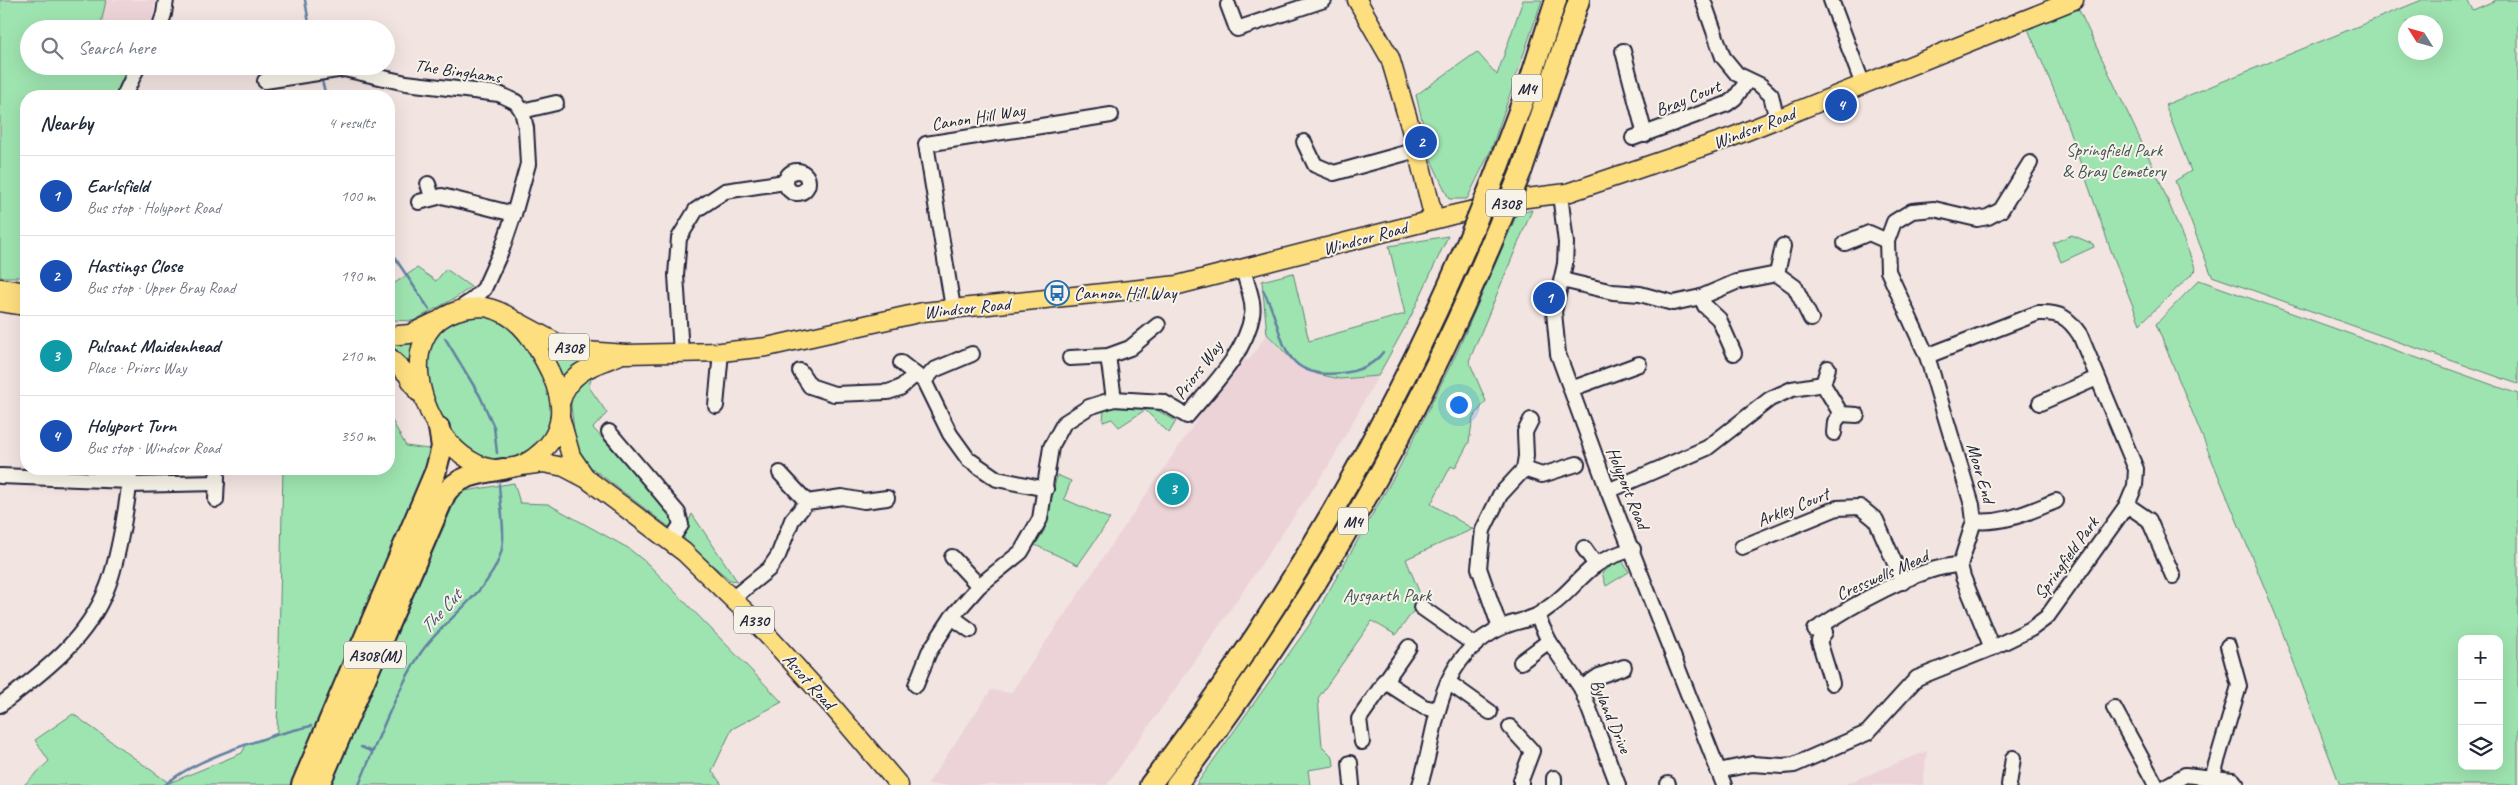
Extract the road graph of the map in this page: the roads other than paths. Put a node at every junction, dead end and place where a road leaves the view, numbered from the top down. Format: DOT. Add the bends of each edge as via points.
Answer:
graph roads {
  1 [pos="166,0"];
  2 [pos="1324,0"];
  3 [pos="1357,0"];
  4 [pos="1556,0"];
  5 [pos="1579,0"];
  6 [pos="1703,0"];
  7 [pos="1831,0"];
  8 [pos="2074,0"];
  9 [pos="1228,6"];
  10 [pos="162,20"];
  11 [pos="1622,60"];
  12 [pos="134,75"];
  13 [pos="304,75"];
  14 [pos="371,75"];
  15 [pos="1748,80"];
  16 [pos="265,81"];
  17 [pos="1863,85"];
  18 [pos="127,90"];
  19 [pos="556,103"];
  20 [pos="522,111"];
  21 [pos="1111,115"];
  22 [pos="1777,120"];
  23 [pos="1304,142"];
  24 [pos="1417,150"];
  25 [pos="2030,163"];
  26 [pos="785,182"];
  27 [pos="426,194"];
  28 [pos="1560,194"];
  29 [pos="514,214"];
  30 [pos="1434,219"];
  31 [pos="1887,241"];
  32 [pos="1845,243"];
  33 [pos="1783,246"];
  34 [pos="1243,269"];
  35 [pos="1777,274"];
  36 [pos="1562,280"];
  37 [pos="0,288"];
  38 [pos="484,289"];
  39 [pos="20,291"];
  40 [pos="1701,297"];
  41 [pos="0,302"];
  42 [pos="20,305"];
  43 [pos="952,308"];
  44 [pos="502,312"];
  45 [pos="450,314"];
  46 [pos="1811,319"];
  47 [pos="518,322"];
  48 [pos="1158,325"];
  49 [pos="395,335"];
  50 [pos="721,352"];
  51 [pos="681,353"];
  52 [pos="1734,353"];
  53 [pos="626,354"];
  54 [pos="972,354"];
  55 [pos="1108,356"];
  56 [pos="1927,356"];
  57 [pos="1070,358"];
  58 [pos="1634,361"];
  59 [pos="395,363"];
  60 [pos="901,363"];
  61 [pos="1828,368"];
  62 [pos="800,371"];
  63 [pos="920,378"];
  64 [pos="2097,378"];
  65 [pos="1823,384"];
  66 [pos="1570,389"];
  67 [pos="422,399"];
  68 [pos="1114,399"];
  69 [pos="2040,403"];
  70 [pos="716,406"];
  71 [pos="561,409"];
  72 [pos="1841,414"];
  73 [pos="1857,415"];
  74 [pos="1531,420"];
  75 [pos="439,428"];
  76 [pos="609,432"];
  77 [pos="1834,432"];
  78 [pos="1578,464"];
  79 [pos="505,469"];
  80 [pos="1524,469"];
  81 [pos="780,474"];
  82 [pos="0,476"];
  83 [pos="130,478"];
  84 [pos="587,479"];
  85 [pos="1046,489"];
  86 [pos="1608,491"];
  87 [pos="887,498"];
  88 [pos="216,500"];
  89 [pos="2047,501"];
  90 [pos="807,502"];
  91 [pos="2127,505"];
  92 [pos="1974,521"];
  93 [pos="670,541"];
  94 [pos="1742,547"];
  95 [pos="1584,548"];
  96 [pos="1633,549"];
  97 [pos="952,557"];
  98 [pos="1596,565"];
  99 [pos="1960,566"];
  100 [pos="2173,576"];
  101 [pos="1903,582"];
  102 [pos="979,586"];
  103 [pos="733,598"];
  104 [pos="1421,607"];
  105 [pos="1537,616"];
  106 [pos="952,617"];
  107 [pos="1500,628"];
  108 [pos="970,630"];
  109 [pos="1549,641"];
  110 [pos="1475,645"];
  111 [pos="2228,646"];
  112 [pos="1408,647"];
  113 [pos="1992,648"];
  114 [pos="1521,662"];
  115 [pos="1624,667"];
  116 [pos="916,676"];
  117 [pos="1384,681"];
  118 [pos="1448,682"];
  119 [pos="1832,683"];
  120 [pos="1581,688"];
  121 [pos="0,705"];
  122 [pos="2114,708"];
  123 [pos="1437,710"];
  124 [pos="1490,712"];
  125 [pos="1510,727"];
  126 [pos="1362,742"];
  127 [pos="2013,758"];
  128 [pos="1350,763"];
  129 [pos="1718,771"];
  130 [pos="2212,778"];
  131 [pos="1615,784"];
  132 [pos="302,785"];
  133 [pos="320,785"];
  134 [pos="899,785"];
  135 [pos="1150,785"];
  136 [pos="1176,785"];
  137 [pos="1352,785"];
  138 [pos="1420,785"];
  139 [pos="1521,785"];
  140 [pos="1724,785"];
  141 [pos="2009,785"];
  142 [pos="2156,785"];
  143 [pos="2168,785"];
  144 [pos="2237,785"];
  1 -- 10 [label="street"];
  2 -- 9 [label="street" via="1238,29"];
  3 -- 24 [label="main road" via="1390,58"];
  4 -- 135 [label="highway, M4, bridge" via="1495,175 1393,402 1319,536 1243,656"];
  5 -- 136 [label="highway, M4, bridge" via="1522,169 1427,384 1335,552 1241,696"];
  6 -- 15 [label="street, Bray Court" via="1723,57 1737,74"];
  7 -- 17 [label="street"];
  8 -- 17 [label="main road, Windsor Road / A308"];
  11 -- 15 [label="street, Bray Court" via="1639,137 1727,104"];
  12 -- 18 [label="street"];
  13 -- 16 [label="street, The Binghams"];
  14 -- 20 [label="street, The Binghams" via="406,83 499,94 516,102"];
  15 -- 22 [label="street, Bray Court" via="1771,95"];
  17 -- 22 [label="main road, Windsor Road / A308"];
  19 -- 20 [label="street"];
  20 -- 29 [label="street" via="528,164"];
  21 -- 43 [label="street, Canon Hill Way" via="926,144"];
  22 -- 28 [label="main road, Windsor Road / A308" via="1697,150"];
  23 -- 24 [label="street" via="1315,165 1334,173"];
  24 -- 30 [label="main road"];
  25 -- 31 [label="street, Moor End" via="2001,210 1977,224 1934,210 1912,211 1894,222"];
  26 -- 51 [label="street" via="725,191 696,210 679,238 676,275"];
  27 -- 29 [label="street"];
  28 -- 30 [label="main road, Windsor Road / A308"];
  28 -- 36 [label="street, Holyport Road" via="1566,243"];
  29 -- 38 [label="street"];
  30 -- 34 [label="main road, Windsor Road / A308"];
  31 -- 32 [label="street" via="1869,233"];
  31 -- 56 [label="street, Moor End" via="1888,271 1913,338"];
  33 -- 35 [label="street"];
  34 -- 43 [label="main road, Windsor Road / A308" via="1164,287"];
  34 -- 68 [label="street, Priors Way" via="1253,314 1243,340 1223,371 1187,416 1163,402"];
  35 -- 40 [label="street" via="1736,282"];
  35 -- 46 [label="street" via="1795,287"];
  36 -- 40 [label="street" via="1673,303"];
  36 -- 66 [label="street, Holyport Road" via="1554,312 1558,354"];
  37 -- 39 [label="main road"];
  38 -- 44 [label="street" via="490,302"];
  38 -- 45 [label="street" via="472,302"];
  40 -- 52 [label="street" via="1705,306 1719,319"];
  41 -- 42 [label="main road"];
  43 -- 50 [label="main road, Windsor Road / A308" via="893,317 767,347"];
  44 -- 45 [label="main road" via="475,307"];
  44 -- 47 [label="main road"];
  45 -- 49 [label="main road" via="417,332"];
  45 -- 67 [label="main road" via="427,336 420,351 418,369"];
  47 -- 53 [label="main road, Windsor Road / A308" via="568,347"];
  47 -- 71 [label="main road" via="531,337 552,375"];
  48 -- 55 [label="street" via="1130,348"];
  50 -- 51 [label="main road, Windsor Road / A308"];
  50 -- 70 [label="street"];
  51 -- 53 [label="main road, Windsor Road / A308"];
  53 -- 71 [label="main road, Windsor Road / A308" via="579,373 569,383"];
  54 -- 63 [label="street" via="959,363"];
  55 -- 57 [label="street"];
  55 -- 68 [label="street"];
  56 -- 64 [label="street, Springfield Park" via="2038,313 2052,312 2070,319 2080,334"];
  56 -- 92 [label="street, Moor End"];
  58 -- 66 [label="street"];
  59 -- 67 [label="main road" via="407,374"];
  60 -- 63 [label="street"];
  61 -- 65 [label="street"];
  62 -- 63 [label="street" via="810,386 849,398 888,392"];
  63 -- 85 [label="street" via="950,434 968,459 997,478"];
  64 -- 69 [label="street"];
  64 -- 91 [label="street, Springfield Park" via="2136,469 2135,486"];
  65 -- 72 [label="street"];
  65 -- 86 [label="street" via="1792,388 1770,399 1707,448"];
  66 -- 86 [label="street, Holyport Road"];
  67 -- 75 [label="main road"];
  68 -- 85 [label="street, Priors Way" via="1089,407 1064,423 1051,447"];
  71 -- 79 [label="main road" via="553,436 542,450 522,464"];
  71 -- 84 [label="main road, Ascot Road / A330" via="572,456"];
  72 -- 73 [label="street"];
  72 -- 77 [label="street" via="1835,422"];
  74 -- 80 [label="street" via="1525,432"];
  75 -- 79 [label="main road" via="463,456 479,464"];
  75 -- 132 [label="highway, A308(M)" via="442,447 436,470"];
  76 -- 93 [label="street" via="678,513 681,525"];
  78 -- 80 [label="street" via="1542,475"];
  79 -- 84 [label="main road, Ascot Road / A330" via="549,463"];
  79 -- 133 [label="highway, A308(M)" via="464,478 445,494"];
  80 -- 107 [label="street" via="1500,495 1483,530 1478,568"];
  81 -- 90 [label="street"];
  82 -- 83 [label="street"];
  83 -- 88 [label="street" via="217,479"];
  83 -- 121 [label="street" via="118,551 107,589 93,614 76,640 57,660"];
  84 -- 93 [label="main road, Ascot Road / A330"];
  85 -- 102 [label="street, Priors Way" via="1040,519 1021,552"];
  86 -- 96 [label="street, Holyport Road"];
  87 -- 90 [label="street" via="866,505 842,497"];
  89 -- 92 [label="street" via="2007,521"];
  90 -- 103 [label="street" via="792,520 770,569"];
  91 -- 100 [label="street" via="2149,520"];
  91 -- 113 [label="street, Springfield Park" via="2047,617 2031,629"];
  92 -- 99 [label="street, Moor End"];
  93 -- 103 [label="main road, Ascot Road / A330"];
  94 -- 101 [label="street, Arkley Court" via="1836,508 1860,507 1876,520"];
  95 -- 98 [label="street"];
  96 -- 98 [label="street"];
  96 -- 129 [label="street, Holyport Road"];
  97 -- 102 [label="street"];
  98 -- 105 [label="street" via="1568,594"];
  99 -- 101 [label="street, Cresswells Mead" via="1950,566"];
  99 -- 113 [label="street"];
  101 -- 119 [label="street, Cresswells Mead" via="1859,602 1818,627 1825,632 1819,641"];
  102 -- 106 [label="street, Priors Way"];
  103 -- 134 [label="main road, Ascot Road / A330" via="827,700"];
  104 -- 110 [label="street"];
  105 -- 107 [label="street"];
  105 -- 109 [label="street, Byland Drive"];
  106 -- 108 [label="street"];
  106 -- 116 [label="street, Priors Way"];
  107 -- 110 [label="street"];
  109 -- 114 [label="street"];
  109 -- 120 [label="street, Byland Drive"];
  110 -- 118 [label="street" via="1466,653"];
  111 -- 130 [label="street" via="2239,686"];
  112 -- 117 [label="street"];
  113 -- 129 [label="street, Springfield Park" via="1917,678 1867,733 1794,765 1752,764"];
  115 -- 120 [label="street" via="1599,676"];
  117 -- 123 [label="street" via="1424,707"];
  117 -- 126 [label="street" via="1359,719"];
  118 -- 123 [label="street"];
  118 -- 124 [label="street"];
  120 -- 131 [label="street, Byland Drive"];
  122 -- 142 [label="street"];
  123 -- 138 [label="street"];
  125 -- 139 [label="street" via="1532,752"];
  127 -- 141 [label="street"];
  128 -- 137 [label="street"];
  129 -- 140 [label="street, Holyport Road"];
  130 -- 143 [label="street" via="2185,775"];
  130 -- 144 [label="street" via="2233,780"];
}
